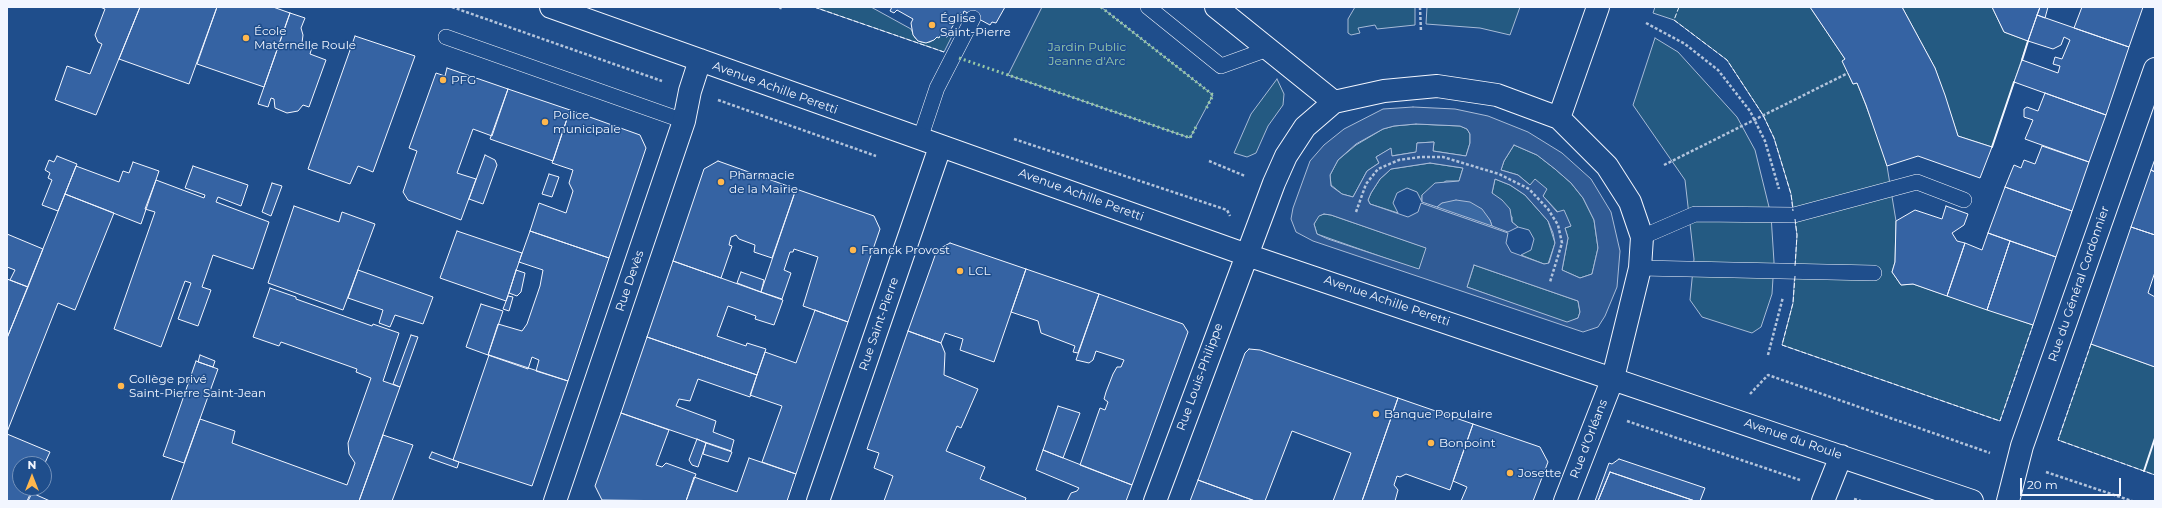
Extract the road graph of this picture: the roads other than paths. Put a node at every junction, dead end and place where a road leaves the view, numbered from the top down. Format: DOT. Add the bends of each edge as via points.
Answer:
graph roads {
  1 [pos="551,7"];
  2 [pos="1148,7"];
  3 [pos="1216,7"];
  4 [pos="1598,7"];
  5 [pos="973,18"];
  6 [pos="446,37"];
  7 [pos="1268,49"];
  8 [pos="700,60"];
  9 [pos="2155,69"];
  10 [pos="1334,102"];
  11 [pos="1559,118"];
  12 [pos="684,122"];
  13 [pos="930,143"];
  14 [pos="1964,200"];
  15 [pos="1642,237"];
  16 [pos="1247,255"];
  17 [pos="1640,268"];
  18 [pos="1874,272"];
  19 [pos="1613,378"];
  20 [pos="1841,456"];
  21 [pos="555,501"];
  22 [pos="818,501"];
  23 [pos="1155,501"];
  24 [pos="1565,501"];
  25 [pos="1822,501"];
  26 [pos="1972,501"];
  27 [pos="2008,501"];
  1 -- 8 [label="street, Avenue Achille Peretti"];
  2 -- 7 [label="lane" via="1222,66"];
  3 -- 7 [label="street"];
  4 -- 11 [label="street"];
  5 -- 13 [label="lane" via="937,88"];
  6 -- 12 [label="lane"];
  7 -- 10 [label="street"];
  8 -- 12 [label="street, Rue Devès"];
  8 -- 13 [label="street, Avenue Achille Peretti"];
  9 -- 27 [label="street, Rue du Général Cordonnier" via="2018,462"];
  10 -- 11 [label="street" via="1384,91 1437,86 1497,95"];
  10 -- 16 [label="street, Rue Louis-Philippe" via="1305,126 1286,156"];
  11 -- 15 [label="street" via="1607,166 1630,202"];
  12 -- 21 [label="street, Rue Devès"];
  13 -- 16 [label="street, Avenue Achille Peretti"];
  13 -- 22 [label="street, Rue Saint-Pierre"];
  14 -- 15 [label="lane" via="1917,182 1794,215 1695,214"];
  15 -- 17 [label="street, Rue d'Orléans"];
  16 -- 19 [label="street, Avenue Achille Peretti"];
  16 -- 23 [label="street, Rue Louis-Philippe"];
  17 -- 18 [label="lane"];
  17 -- 19 [label="street, Rue d'Orléans"];
  19 -- 20 [label="street, Avenue du Roule"];
  19 -- 24 [label="street, Rue d'Orléans"];
  20 -- 25 [label="street"];
  20 -- 26 [label="street, Avenue du Roule"];
}
